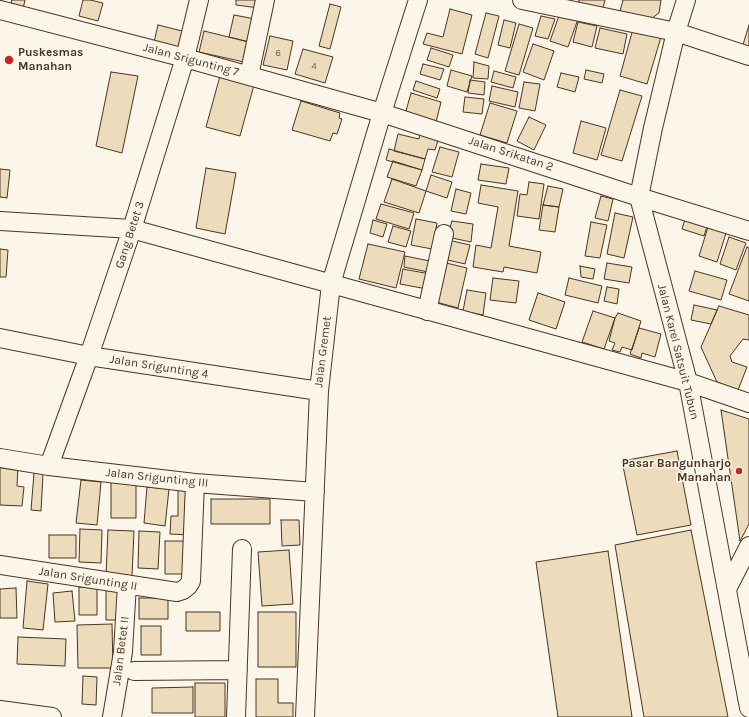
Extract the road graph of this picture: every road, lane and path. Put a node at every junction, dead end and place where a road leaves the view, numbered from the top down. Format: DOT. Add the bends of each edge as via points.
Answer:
graph roads {
  1 [pos="199,0"];
  2 [pos="265,0"];
  3 [pos="418,0"];
  4 [pos="522,0"];
  5 [pos="686,0"];
  6 [pos="0,10"];
  7 [pos="676,32"];
  8 [pos="749,56"];
  9 [pos="185,58"];
  10 [pos="249,76"];
  11 [pos="382,112"];
  12 [pos="639,197"];
  13 [pos="0,221"];
  14 [pos="132,229"];
  15 [pos="749,231"];
  16 [pos="444,234"];
  17 [pos="331,284"];
  18 [pos="427,311"];
  19 [pos="0,338"];
  20 [pos="89,356"];
  21 [pos="688,382"];
  22 [pos="319,391"];
  23 [pos="749,403"];
  24 [pos="0,458"];
  25 [pos="49,466"];
  26 [pos="195,483"];
  27 [pos="315,492"];
  28 [pos="749,546"];
  29 [pos="242,550"];
  30 [pos="0,565"];
  31 [pos="127,584"];
  32 [pos="727,589"];
  33 [pos="741,625"];
  34 [pos="238,670"];
  35 [pos="134,671"];
  36 [pos="749,708"];
  37 [pos="0,710"];
  38 [pos="52,717"];
  39 [pos="112,717"];
  40 [pos="236,717"];
  41 [pos="305,717"];
  1 -- 9 [label="street, Gang Betet 3"];
  2 -- 10 [label="street"];
  3 -- 11 [label="street, Jalan Gremet"];
  4 -- 7 [label="street"];
  5 -- 7 [label="street, Jalan Karel Satsuit Tubun"];
  6 -- 9 [label="street, Jalan Srigunting 7"];
  7 -- 8 [label="street"];
  7 -- 12 [label="street, Jalan Karel Satsuit Tubun"];
  9 -- 10 [label="street, Jalan Srigunting 7"];
  9 -- 14 [label="street, Gang Betet 3"];
  10 -- 11 [label="street, Jalan Srigunting 7"];
  11 -- 12 [label="street, Jalan Srikatan 2"];
  11 -- 17 [label="street, Jalan Gremet"];
  12 -- 15 [label="street, Jalan Srikatan 2"];
  12 -- 21 [label="street, Jalan Karel Satsuit Tubun"];
  13 -- 14 [label="street"];
  14 -- 17 [label="street"];
  14 -- 20 [label="street, Gang Betet 3"];
  16 -- 18 [label="street"];
  17 -- 18 [label="street"];
  17 -- 22 [label="street, Jalan Gremet"];
  18 -- 21 [label="street"];
  19 -- 20 [label="street, Jalan Srigunting 4"];
  20 -- 22 [label="street, Jalan Srigunting 4"];
  20 -- 25 [label="street, Gang Betet 3"];
  21 -- 23 [label="street"];
  21 -- 32 [label="street, Jalan Karel Satsuit Tubun"];
  22 -- 27 [label="street, Jalan Gremet"];
  24 -- 25 [label="street, Jalan Srigunting III"];
  25 -- 26 [label="street, Jalan Srigunting III"];
  26 -- 27 [label="street, Jalan Srigunting III"];
  26 -- 31 [label="street, Jalan Srigunting II" via="191,581 188,586 177,592"];
  27 -- 41 [label="street, Jalan Gremet"];
  28 -- 32 [label="street"];
  29 -- 34 [label="street"];
  30 -- 31 [label="street, Jalan Srigunting II"];
  31 -- 39 [label="street, Jalan Betet II" via="124,652"];
  32 -- 33 [label="street, Jalan Karel Satsuit Tubun"];
  33 -- 36 [label="street, Jalan Karel Satsuit Tubun"];
  34 -- 35 [label="street"];
  34 -- 40 [label="street"];
  37 -- 38 [label="street"];
}
